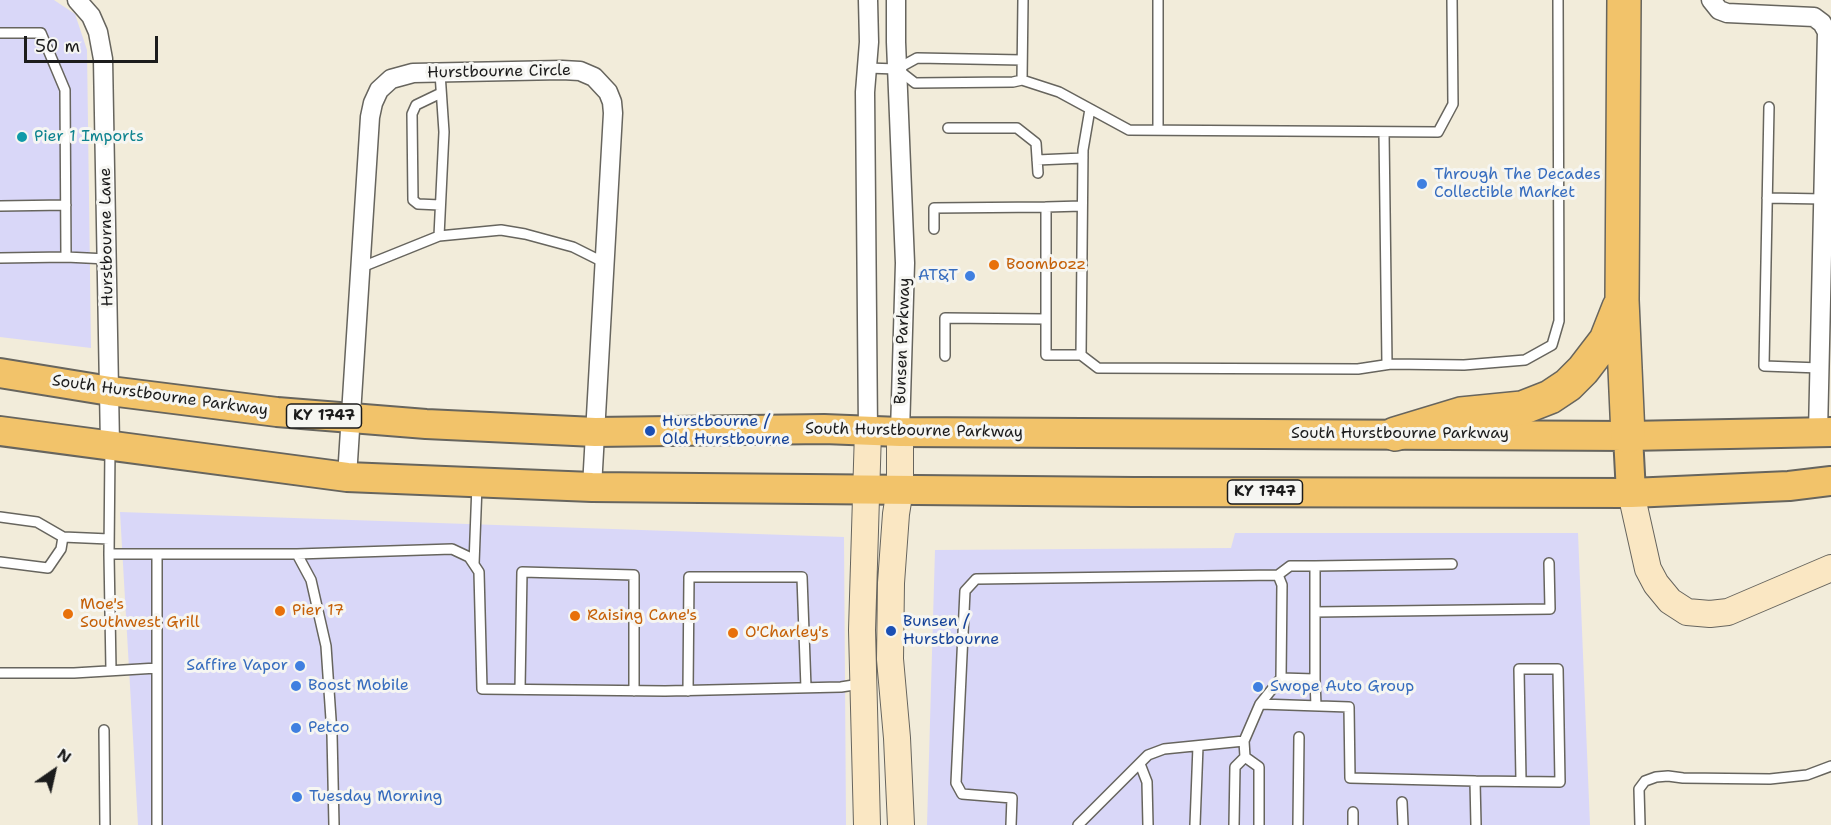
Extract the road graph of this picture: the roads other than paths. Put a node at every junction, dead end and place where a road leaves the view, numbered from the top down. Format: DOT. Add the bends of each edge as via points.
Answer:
graph roads {
  1 [pos="77,0"];
  2 [pos="868,0"];
  3 [pos="896,0"];
  4 [pos="1023,0"];
  5 [pos="1158,0"];
  6 [pos="1452,0"];
  7 [pos="1558,0"];
  8 [pos="1624,0"];
  9 [pos="1710,0"];
  10 [pos="0,33"];
  11 [pos="1022,60"];
  12 [pos="1829,66"];
  13 [pos="867,69"];
  14 [pos="897,69"];
  15 [pos="440,73"];
  16 [pos="1022,80"];
  17 [pos="441,93"];
  18 [pos="1769,107"];
  19 [pos="1090,109"];
  20 [pos="948,128"];
  21 [pos="1158,130"];
  22 [pos="1384,132"];
  23 [pos="1083,158"];
  24 [pos="1037,159"];
  25 [pos="1038,173"];
  26 [pos="1767,198"];
  27 [pos="1824,199"];
  28 [pos="66,205"];
  29 [pos="440,205"];
  30 [pos="0,206"];
  31 [pos="1082,206"];
  32 [pos="1046,207"];
  33 [pos="1828,221"];
  34 [pos="934,229"];
  35 [pos="439,236"];
  36 [pos="66,257"];
  37 [pos="0,258"];
  38 [pos="107,259"];
  39 [pos="605,263"];
  40 [pos="362,267"];
  41 [pos="1622,300"];
  42 [pos="1826,308"];
  43 [pos="1046,319"];
  44 [pos="1081,355"];
  45 [pos="945,356"];
  46 [pos="1387,364"];
  47 [pos="1820,368"];
  48 [pos="0,373"];
  49 [pos="110,391"];
  50 [pos="351,419"];
  51 [pos="868,431"];
  52 [pos="0,432"];
  53 [pos="596,432"];
  54 [pos="900,432"];
  55 [pos="1824,432"];
  56 [pos="1395,434"];
  57 [pos="1628,436"];
  58 [pos="110,446"];
  59 [pos="347,477"];
  60 [pos="1831,481"];
  61 [pos="477,483"];
  62 [pos="592,487"];
  63 [pos="865,489"];
  64 [pos="900,489"];
  65 [pos="1630,493"];
  66 [pos="0,517"];
  67 [pos="63,537"];
  68 [pos="109,539"];
  69 [pos="109,554"];
  70 [pos="157,554"];
  71 [pos="297,554"];
  72 [pos="0,562"];
  73 [pos="1549,563"];
  74 [pos="474,564"];
  75 [pos="1452,564"];
  76 [pos="1315,566"];
  77 [pos="1831,568"];
  78 [pos="1278,575"];
  79 [pos="1315,612"];
  80 [pos="157,668"];
  81 [pos="111,670"];
  82 [pos="0,673"];
  83 [pos="1281,678"];
  84 [pos="1315,679"];
  85 [pos="864,684"];
  86 [pos="806,688"];
  87 [pos="520,689"];
  88 [pos="634,691"];
  89 [pos="688,691"];
  90 [pos="1260,704"];
  91 [pos="1316,706"];
  92 [pos="104,730"];
  93 [pos="1299,737"];
  94 [pos="1244,741"];
  95 [pos="1198,746"];
  96 [pos="1245,757"];
  97 [pos="1140,764"];
  98 [pos="1831,766"];
  99 [pos="1521,780"];
  100 [pos="1474,781"];
  101 [pos="1402,802"];
  102 [pos="1353,812"];
  103 [pos="105,825"];
  104 [pos="157,825"];
  105 [pos="334,825"];
  106 [pos="867,825"];
  107 [pos="901,825"];
  108 [pos="1011,825"];
  109 [pos="1078,825"];
  110 [pos="1148,825"];
  111 [pos="1195,825"];
  112 [pos="1234,825"];
  113 [pos="1259,825"];
  114 [pos="1298,825"];
  115 [pos="1353,825"];
  116 [pos="1403,825"];
  117 [pos="1476,825"];
  118 [pos="1640,825"];
  1 -- 38 [label="street, Hurstbourne Lane" via="91,16 103,59"];
  2 -- 13 [label="street, Bunsen Parkway"];
  3 -- 14 [label="street, Bunsen Parkway"];
  4 -- 11 [label="lane"];
  5 -- 21 [label="lane"];
  6 -- 22 [label="lane" via="1454,104 1438,132"];
  7 -- 46 [label="lane" via="1559,321 1552,345 1525,360 1464,365"];
  8 -- 41 [label="highway"];
  9 -- 12 [label="street" via="1726,13 1814,17 1827,32"];
  10 -- 28 [label="lane" via="41,33 64,90"];
  11 -- 14 [label="lane" via="917,58"];
  11 -- 16 [label="lane"];
  12 -- 27 [label="street"];
  13 -- 14 [label="lane"];
  13 -- 51 [label="street, Bunsen Parkway"];
  14 -- 16 [label="lane" via="915,83"];
  14 -- 54 [label="street, Bunsen Parkway" via="905,263"];
  15 -- 17 [label="lane"];
  15 -- 39 [label="street, Hurstbourne Circle" via="580,71 604,86 613,113"];
  15 -- 40 [label="street, Hurstbourne Circle" via="403,74 391,79 372,103"];
  16 -- 19 [label="lane" via="1059,92"];
  17 -- 29 [label="lane" via="444,132"];
  17 -- 29 [label="lane" via="416,105 412,114 413,200 418,204"];
  18 -- 26 [label="lane"];
  19 -- 21 [label="lane" via="1129,130"];
  19 -- 23 [label="lane"];
  20 -- 24 [label="lane" via="1017,128 1036,143"];
  21 -- 22 [label="lane"];
  22 -- 46 [label="lane"];
  23 -- 24 [label="lane"];
  23 -- 31 [label="lane"];
  24 -- 25 [label="lane"];
  26 -- 27 [label="lane"];
  26 -- 47 [label="lane" via="1764,366"];
  27 -- 33 [label="street"];
  28 -- 30 [label="lane"];
  28 -- 36 [label="lane"];
  29 -- 35 [label="lane"];
  31 -- 32 [label="lane"];
  31 -- 44 [label="lane"];
  32 -- 34 [label="lane" via="934,208"];
  32 -- 43 [label="lane"];
  33 -- 42 [label="street"];
  35 -- 39 [label="lane" via="501,230 573,247"];
  35 -- 40 [label="lane"];
  36 -- 37 [label="lane"];
  36 -- 38 [label="lane"];
  38 -- 49 [label="street, Hurstbourne Lane"];
  39 -- 53 [label="street, Hurstbourne Circle"];
  40 -- 50 [label="street, Hurstbourne Circle"];
  41 -- 56 [label="highway" via="1606,340 1583,370 1550,397 1522,408 1461,414"];
  41 -- 57 [label="highway"];
  42 -- 47 [label="street"];
  43 -- 44 [label="lane" via="1046,355"];
  43 -- 45 [label="lane" via="945,318"];
  44 -- 46 [label="lane" via="1098,368 1358,369"];
  47 -- 55 [label="street"];
  48 -- 49 [label="main road, South Hurstbourne Parkway / KY 1747"];
  49 -- 50 [label="main road, South Hurstbourne Parkway / KY 1747"];
  49 -- 58 [label="street, Hurstbourne Lane"];
  50 -- 53 [label="main road, South Hurstbourne Parkway / KY 1747"];
  50 -- 59 [label="street, Hurstbourne Circle"];
  51 -- 53 [label="main road, South Hurstbourne Parkway / KY 1747"];
  51 -- 54 [label="main road, South Hurstbourne Parkway / KY 1747"];
  51 -- 63 [label="street, Bunsen Parkway"];
  52 -- 58 [label="main road, KY 1747"];
  53 -- 62 [label="street, Hurstbourne Circle"];
  54 -- 56 [label="main road, South Hurstbourne Parkway / KY 1747"];
  54 -- 64 [label="street, Bunsen Parkway"];
  55 -- 57 [label="main road, South Hurstbourne Parkway / KY 1747"];
  56 -- 57 [label="main road, South Hurstbourne Parkway / KY 1747"];
  57 -- 65 [label="main road"];
  58 -- 59 [label="main road, KY 1747"];
  58 -- 68 [label="lane"];
  59 -- 61 [label="main road, KY 1747"];
  60 -- 65 [label="main road, KY 1747"];
  61 -- 62 [label="main road, KY 1747"];
  61 -- 74 [label="lane"];
  62 -- 63 [label="main road, KY 1747"];
  63 -- 64 [label="main road, KY 1747"];
  63 -- 85 [label="street, Bunsen Parkway"];
  64 -- 65 [label="main road, KY 1747"];
  64 -- 107 [label="street, Bunsen Parkway" via="891,583 890,659"];
  65 -- 77 [label="street" via="1648,569 1670,601 1687,612 1728,612"];
  66 -- 67 [label="lane" via="38,522"];
  67 -- 68 [label="lane"];
  67 -- 72 [label="lane" via="61,549 48,568"];
  68 -- 69 [label="lane"];
  69 -- 70 [label="lane"];
  69 -- 81 [label="lane"];
  70 -- 71 [label="lane"];
  70 -- 80 [label="lane"];
  71 -- 74 [label="lane" via="452,549"];
  71 -- 105 [label="lane" via="311,580 326,646"];
  73 -- 79 [label="lane" via="1550,609"];
  74 -- 87 [label="lane" via="479,572 482,689"];
  75 -- 76 [label="lane"];
  76 -- 78 [label="lane" via="1290,566"];
  76 -- 79 [label="lane"];
  78 -- 83 [label="lane" via="1282,585"];
  78 -- 108 [label="lane" via="976,579 965,591 956,783 962,794 1012,798"];
  79 -- 84 [label="lane"];
  80 -- 81 [label="lane"];
  80 -- 104 [label="lane"];
  81 -- 82 [label="lane"];
  83 -- 84 [label="lane"];
  83 -- 90 [label="lane"];
  84 -- 91 [label="lane"];
  85 -- 86 [label="lane"];
  85 -- 106 [label="street, Bunsen Parkway"];
  86 -- 89 [label="lane"];
  86 -- 89 [label="lane" via="802,577 689,577"];
  87 -- 88 [label="lane"];
  87 -- 88 [label="lane" via="522,572 634,575"];
  88 -- 89 [label="lane"];
  90 -- 91 [label="lane"];
  90 -- 94 [label="lane"];
  91 -- 100 [label="lane" via="1349,707 1350,778"];
  92 -- 103 [label="lane"];
  93 -- 114 [label="lane"];
  94 -- 95 [label="lane"];
  94 -- 96 [label="lane"];
  95 -- 97 [label="lane" via="1164,749 1148,755"];
  95 -- 111 [label="lane"];
  96 -- 112 [label="lane" via="1235,767"];
  96 -- 113 [label="lane" via="1259,766"];
  97 -- 109 [label="lane"];
  97 -- 110 [label="lane" via="1147,782"];
  98 -- 118 [label="lane" via="1807,775 1770,779 1656,777 1645,781 1639,789"];
  99 -- 99 [label="lane" via="1560,782 1558,669 1519,669"];
  99 -- 100 [label="lane"];
  100 -- 117 [label="lane"];
  101 -- 116 [label="lane"];
  102 -- 115 [label="lane"];
}
